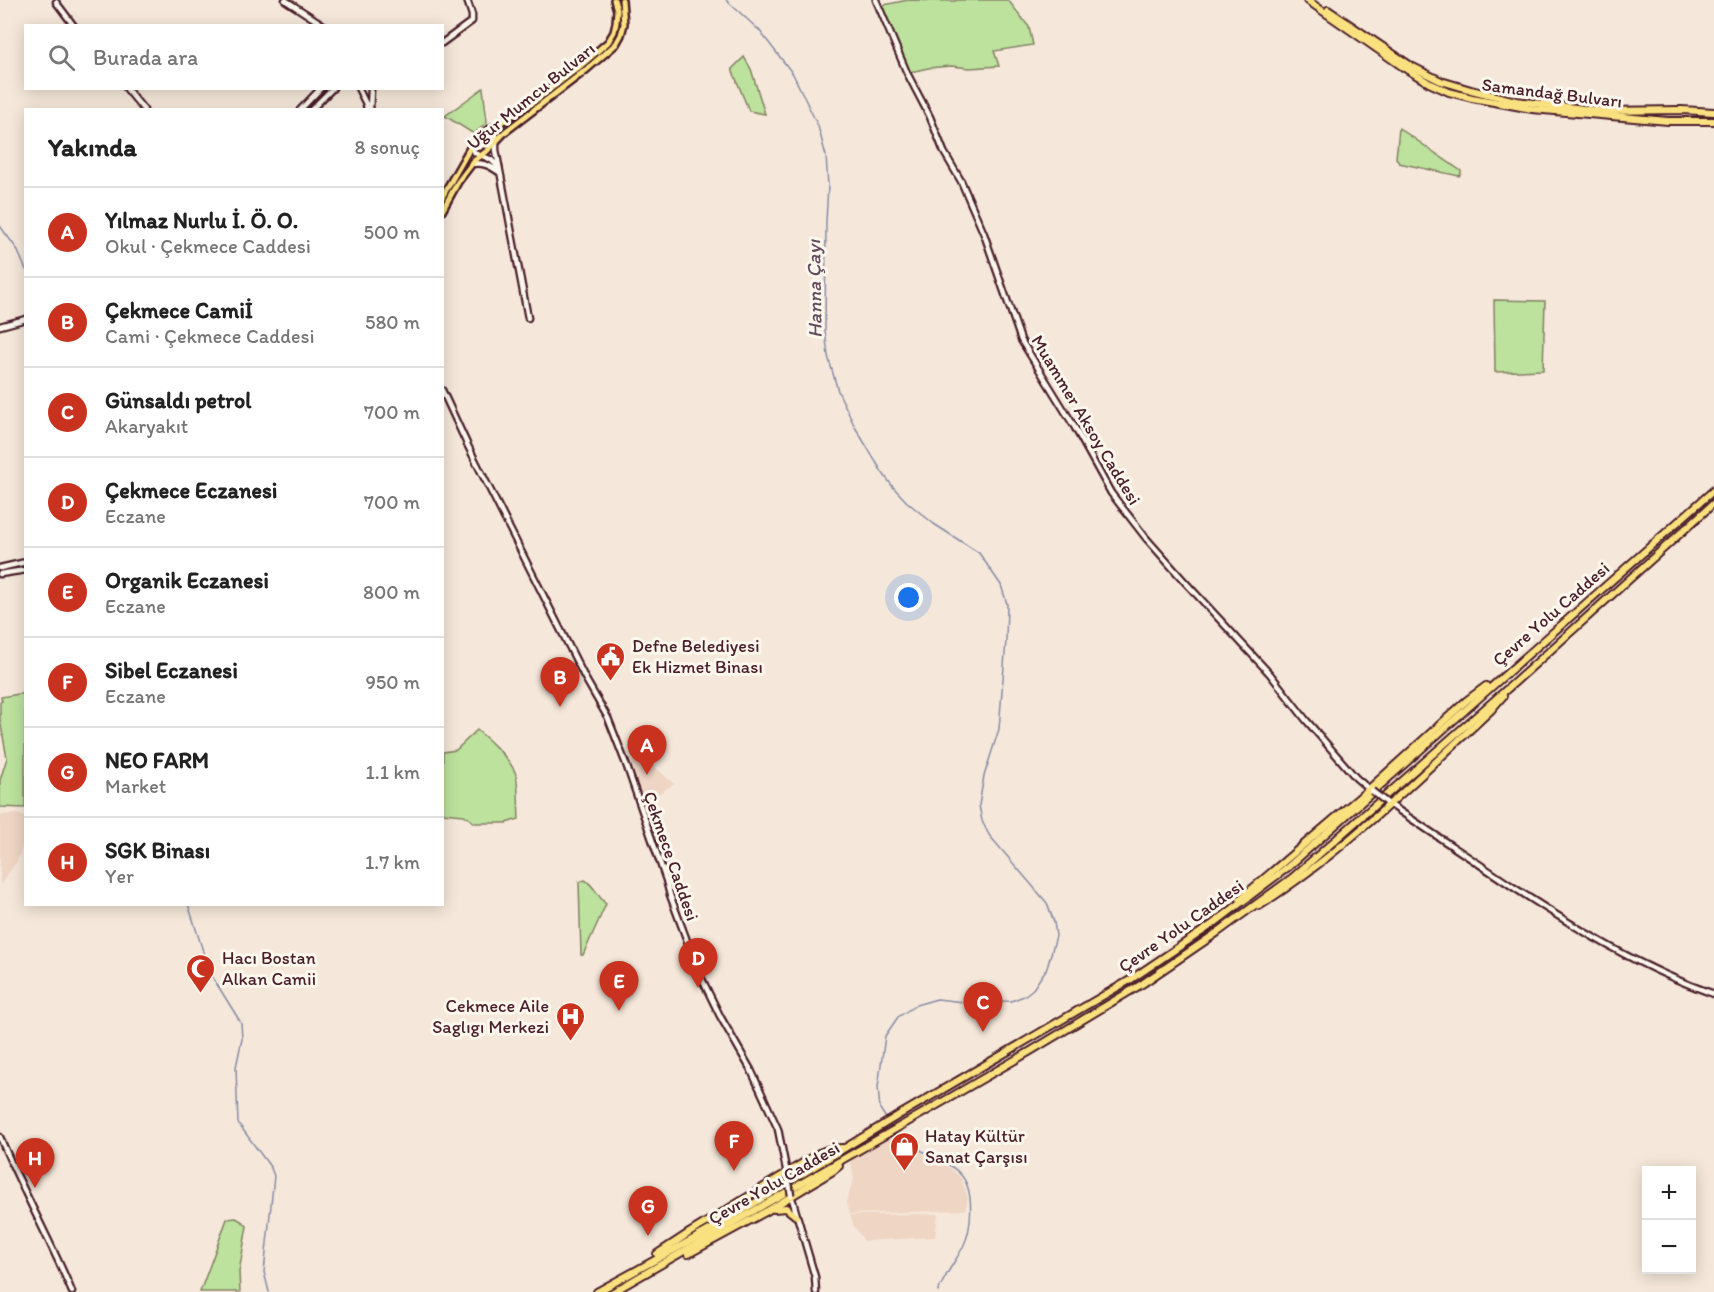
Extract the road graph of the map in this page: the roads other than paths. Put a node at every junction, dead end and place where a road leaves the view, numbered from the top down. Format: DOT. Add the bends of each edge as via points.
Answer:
graph roads {
  1 [pos="285,0"];
  2 [pos="467,0"];
  3 [pos="614,0"];
  4 [pos="622,0"];
  5 [pos="876,0"];
  6 [pos="1307,0"];
  7 [pos="1313,0"];
  8 [pos="56,2"];
  9 [pos="308,15"];
  10 [pos="72,24"];
  11 [pos="317,24"];
  12 [pos="322,24"];
  13 [pos="444,41"];
  14 [pos="128,90"];
  15 [pos="319,90"];
  16 [pos="331,90"];
  17 [pos="359,90"];
  18 [pos="371,90"];
  19 [pos="142,108"];
  20 [pos="302,108"];
  21 [pos="313,108"];
  22 [pos="367,108"];
  23 [pos="368,108"];
  24 [pos="1714,112"];
  25 [pos="1714,121"];
  26 [pos="490,128"];
  27 [pos="495,141"];
  28 [pos="471,146"];
  29 [pos="482,155"];
  30 [pos="471,164"];
  31 [pos="501,175"];
  32 [pos="444,193"];
  33 [pos="444,207"];
  34 [pos="528,318"];
  35 [pos="24,320"];
  36 [pos="0,326"];
  37 [pos="444,394"];
  38 [pos="1714,490"];
  39 [pos="1714,503"];
  40 [pos="24,562"];
  41 [pos="0,568"];
  42 [pos="24,570"];
  43 [pos="0,574"];
  44 [pos="1523,658"];
  45 [pos="1515,682"];
  46 [pos="1370,790"];
  47 [pos="1388,803"];
  48 [pos="1213,924"];
  49 [pos="1218,932"];
  50 [pos="1714,994"];
  51 [pos="0,1137"];
  52 [pos="846,1147"];
  53 [pos="850,1156"];
  54 [pos="787,1175"];
  55 [pos="791,1196"];
  56 [pos="767,1211"];
  57 [pos="796,1216"];
  58 [pos="625,1275"];
  59 [pos="640,1277"];
  60 [pos="69,1290"];
  61 [pos="597,1292"];
  62 [pos="614,1292"];
  63 [pos="816,1292"];
  1 -- 9 [label="street"];
  2 -- 13 [label="street" via="471,21"];
  3 -- 26 [label="main road, Uğur Mumcu Bulvarı" via="616,23 608,42 532,103"];
  4 -- 27 [label="main road, Uğur Mumcu Bulvarı" via="624,24 616,44"];
  5 -- 46 [label="street, Muammer Aksoy Caddesi" via="980,225 1021,340 1111,493 1146,538"];
  6 -- 25 [label="highway, Samandağ Bulvarı" via="1402,67 1449,92 1536,110"];
  7 -- 24 [label="highway, Samandağ Bulvarı" via="1411,66 1471,90 1516,101 1593,110"];
  8 -- 10 [label="street"];
  9 -- 11 [label="street"];
  9 -- 12 [label="street"];
  14 -- 19 [label="street"];
  15 -- 20 [label="street"];
  16 -- 21 [label="street"];
  17 -- 22 [label="street"];
  18 -- 23 [label="street"];
  26 -- 27 [label="street"];
  26 -- 28 [label="main road, Uğur Mumcu Bulvarı"];
  27 -- 29 [label="main road, Uğur Mumcu Bulvarı"];
  27 -- 31 [label="street"];
  28 -- 29 [label="street"];
  28 -- 32 [label="main road, Uğur Mumcu Bulvarı"];
  29 -- 30 [label="main road, Uğur Mumcu Bulvarı"];
  29 -- 31 [label="street" via="493,160"];
  30 -- 31 [label="street" via="489,165"];
  30 -- 33 [label="main road, Uğur Mumcu Bulvarı"];
  31 -- 34 [label="street"];
  35 -- 36 [label="street"];
  37 -- 54 [label="street, Çekmece Caddesi" via="608,718 696,965 778,1129"];
  38 -- 44 [label="highway, Çevre Yolu Caddesi"];
  39 -- 45 [label="highway, Çevre Yolu Caddesi"];
  40 -- 41 [label="street"];
  42 -- 43 [label="street"];
  44 -- 46 [label="highway" via="1402,757"];
  44 -- 48 [label="highway, Çevre Yolu Caddesi" via="1288,867"];
  45 -- 47 [label="highway" via="1491,710"];
  45 -- 49 [label="highway, Çevre Yolu Caddesi" via="1292,878"];
  46 -- 47 [label="street, Muammer Aksoy Caddesi, bridge"];
  46 -- 48 [label="highway"];
  47 -- 49 [label="highway" via="1280,894"];
  47 -- 50 [label="street, Muammer Aksoy Caddesi" via="1606,945"];
  48 -- 52 [label="highway, Çevre Yolu Caddesi" via="1130,981"];
  49 -- 53 [label="highway, Çevre Yolu Caddesi" via="1133,989"];
  51 -- 60 [label="street" via="60,1262"];
  52 -- 54 [label="highway" via="819,1153"];
  52 -- 58 [label="highway, Çevre Yolu Caddesi" via="717,1226"];
  53 -- 55 [label="highway"];
  53 -- 59 [label="highway, Çevre Yolu Caddesi"];
  54 -- 55 [label="street, Çekmece Caddesi, bridge"];
  54 -- 58 [label="highway"];
  55 -- 56 [label="highway"];
  55 -- 57 [label="street, Çekmece Caddesi"];
  56 -- 57 [label="highway" via="786,1208"];
  56 -- 59 [label="highway"];
  57 -- 63 [label="street, Çekmece Caddesi"];
  58 -- 61 [label="highway, Çevre Yolu Caddesi"];
  59 -- 62 [label="highway, Çevre Yolu Caddesi"];
}
